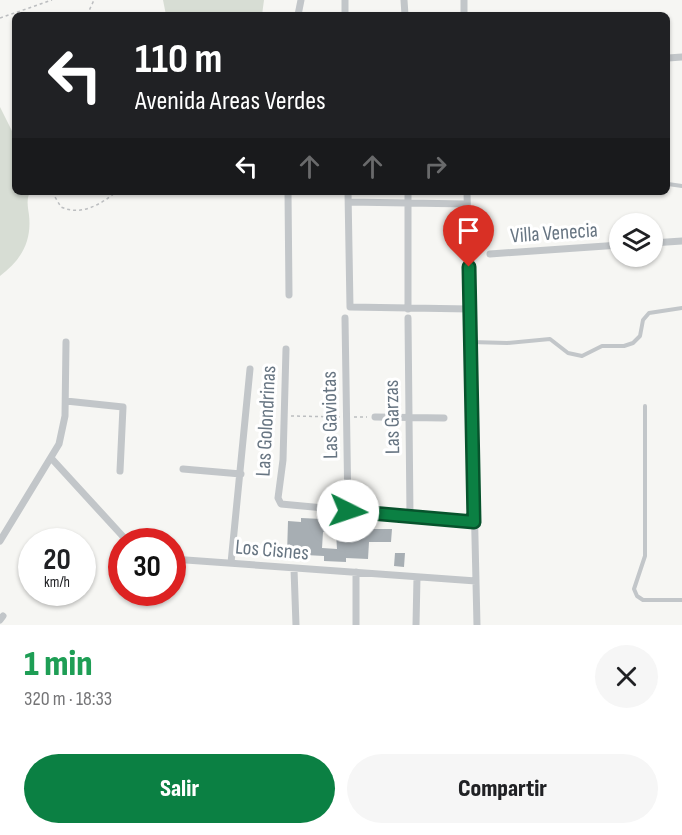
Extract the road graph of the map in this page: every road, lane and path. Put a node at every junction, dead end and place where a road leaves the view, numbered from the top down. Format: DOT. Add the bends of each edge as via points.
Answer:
graph roads {
  1 [pos="52,0"];
  2 [pos="17,12"];
  3 [pos="54,195"];
  4 [pos="111,195"];
  5 [pos="288,195"];
  6 [pos="348,195"];
  7 [pos="408,195"];
  8 [pos="467,195"];
  9 [pos="349,202"];
  10 [pos="408,203"];
  11 [pos="467,204"];
  12 [pos="682,241"];
  13 [pos="663,242"];
  14 [pos="609,247"];
  15 [pos="490,254"];
  16 [pos="289,295"];
  17 [pos="682,308"];
  18 [pos="408,309"];
  19 [pos="470,309"];
  20 [pos="345,318"];
  21 [pos="408,318"];
  22 [pos="66,342"];
  23 [pos="471,342"];
  24 [pos="286,349"];
  25 [pos="250,369"];
  26 [pos="66,401"];
  27 [pos="645,406"];
  28 [pos="284,416"];
  29 [pos="347,417"];
  30 [pos="375,417"];
  31 [pos="408,418"];
  32 [pos="444,418"];
  33 [pos="52,459"];
  34 [pos="183,469"];
  35 [pos="120,471"];
  36 [pos="241,474"];
  37 [pos="348,511"];
  38 [pos="410,516"];
  39 [pos="474,522"];
  40 [pos="115,528"];
  41 [pos="0,541"];
  42 [pos="186,560"];
  43 [pos="231,563"];
  44 [pos="294,569"];
  45 [pos="356,572"];
  46 [pos="417,577"];
  47 [pos="476,581"];
  48 [pos="682,600"];
  49 [pos="296,625"];
  50 [pos="356,625"];
  51 [pos="416,625"];
  52 [pos="477,625"];
  1 -- 2 [label="path"];
  3 -- 4 [label="path" via="61,207 77,211"];
  5 -- 16 [label="street"];
  6 -- 9 [label="street"];
  7 -- 10 [label="street"];
  8 -- 11 [label="street"];
  9 -- 10 [label="street"];
  9 -- 18 [label="street" via="350,307"];
  10 -- 11 [label="street"];
  10 -- 18 [label="street"];
  11 -- 19 [label="street"];
  12 -- 13 [label="street"];
  14 -- 15 [label="street, Villa Venecia"];
  17 -- 23 [label="lane" via="649,313 643,320 640,336 629,345 602,346 582,356 568,353 550,339"];
  18 -- 19 [label="street"];
  19 -- 23 [label="street"];
  20 -- 29 [label="street, Las Gaviotas"];
  21 -- 31 [label="street, Las Garzas"];
  22 -- 26 [label="street"];
  23 -- 39 [label="street"];
  24 -- 28 [label="street, Las Golondrinas"];
  25 -- 36 [label="street"];
  26 -- 33 [label="street" via="62,435"];
  26 -- 35 [label="street" via="123,407"];
  27 -- 48 [label="lane" via="645,556 634,589 643,600"];
  28 -- 29 [label="path"];
  28 -- 37 [label="street, Las Golondrinas" via="278,495 283,505"];
  29 -- 30 [label="path"];
  29 -- 37 [label="street, Las Gaviotas"];
  30 -- 31 [label="street"];
  31 -- 32 [label="street"];
  31 -- 38 [label="street, Las Garzas"];
  33 -- 40 [label="street"];
  33 -- 41 [label="street"];
  34 -- 36 [label="street"];
  36 -- 43 [label="street"];
  37 -- 38 [label="street"];
  38 -- 39 [label="street"];
  39 -- 47 [label="street"];
  42 -- 43 [label="street, Los Cisnes"];
  43 -- 44 [label="street, Los Cisnes"];
  44 -- 45 [label="street, Los Cisnes"];
  44 -- 49 [label="street"];
  45 -- 46 [label="street, Los Cisnes"];
  45 -- 50 [label="street"];
  46 -- 47 [label="street, Los Cisnes"];
  46 -- 51 [label="street"];
  47 -- 52 [label="street"];
}
